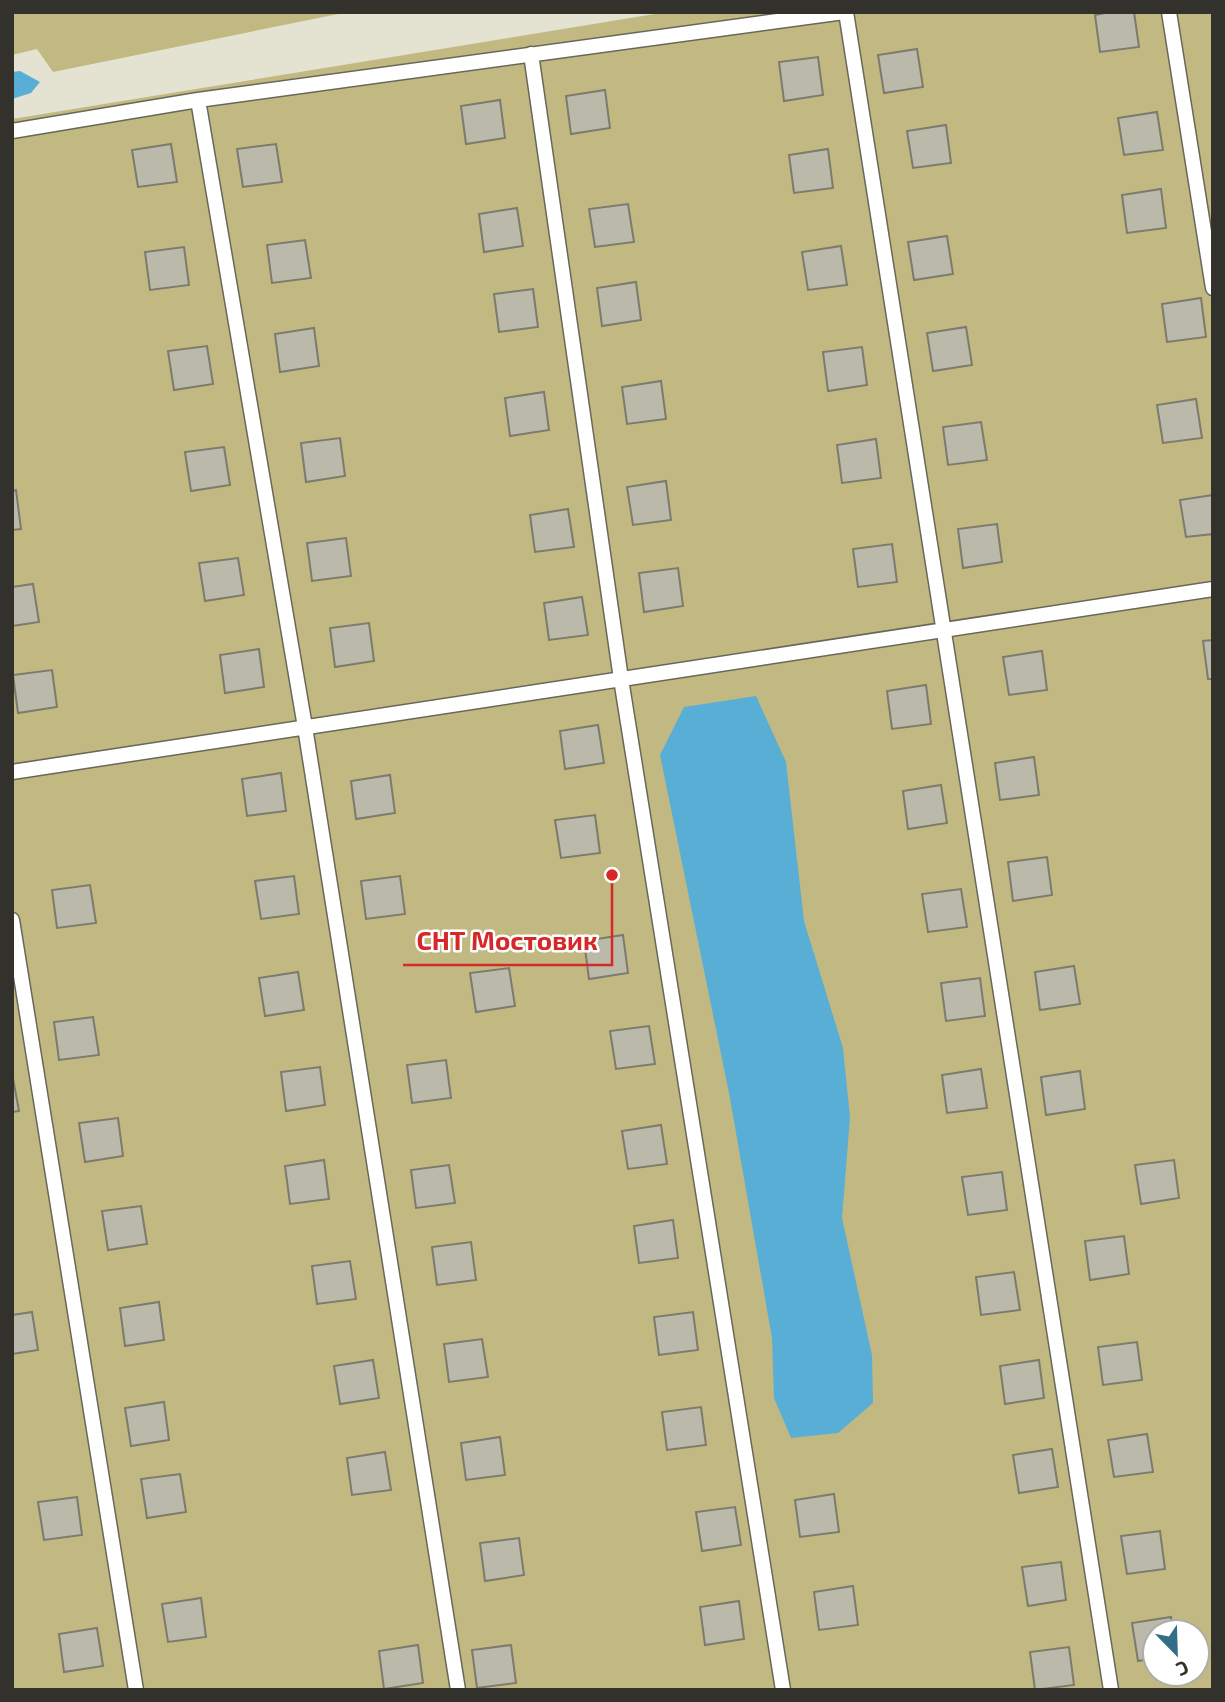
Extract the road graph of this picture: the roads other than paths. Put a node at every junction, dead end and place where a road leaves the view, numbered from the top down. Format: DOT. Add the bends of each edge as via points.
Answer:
graph roads {
  1 [pos="845,12"];
  2 [pos="1170,12"];
  3 [pos="531,54"];
  4 [pos="198,100"];
  5 [pos="12,131"];
  6 [pos="1213,288"];
  7 [pos="1213,589"];
  8 [pos="943,630"];
  9 [pos="621,679"];
  10 [pos="305,727"];
  11 [pos="12,772"];
  12 [pos="12,920"];
  13 [pos="136,1690"];
  14 [pos="458,1690"];
  15 [pos="783,1690"];
  16 [pos="1111,1690"];
  1 -- 3 [label="lane"];
  1 -- 8 [label="lane"];
  2 -- 6 [label="lane"];
  3 -- 4 [label="lane"];
  3 -- 9 [label="lane"];
  4 -- 5 [label="lane"];
  4 -- 10 [label="lane"];
  7 -- 8 [label="lane"];
  8 -- 9 [label="lane"];
  8 -- 16 [label="lane"];
  9 -- 10 [label="lane"];
  9 -- 15 [label="lane"];
  10 -- 11 [label="lane"];
  10 -- 14 [label="lane"];
  12 -- 13 [label="lane"];
}
